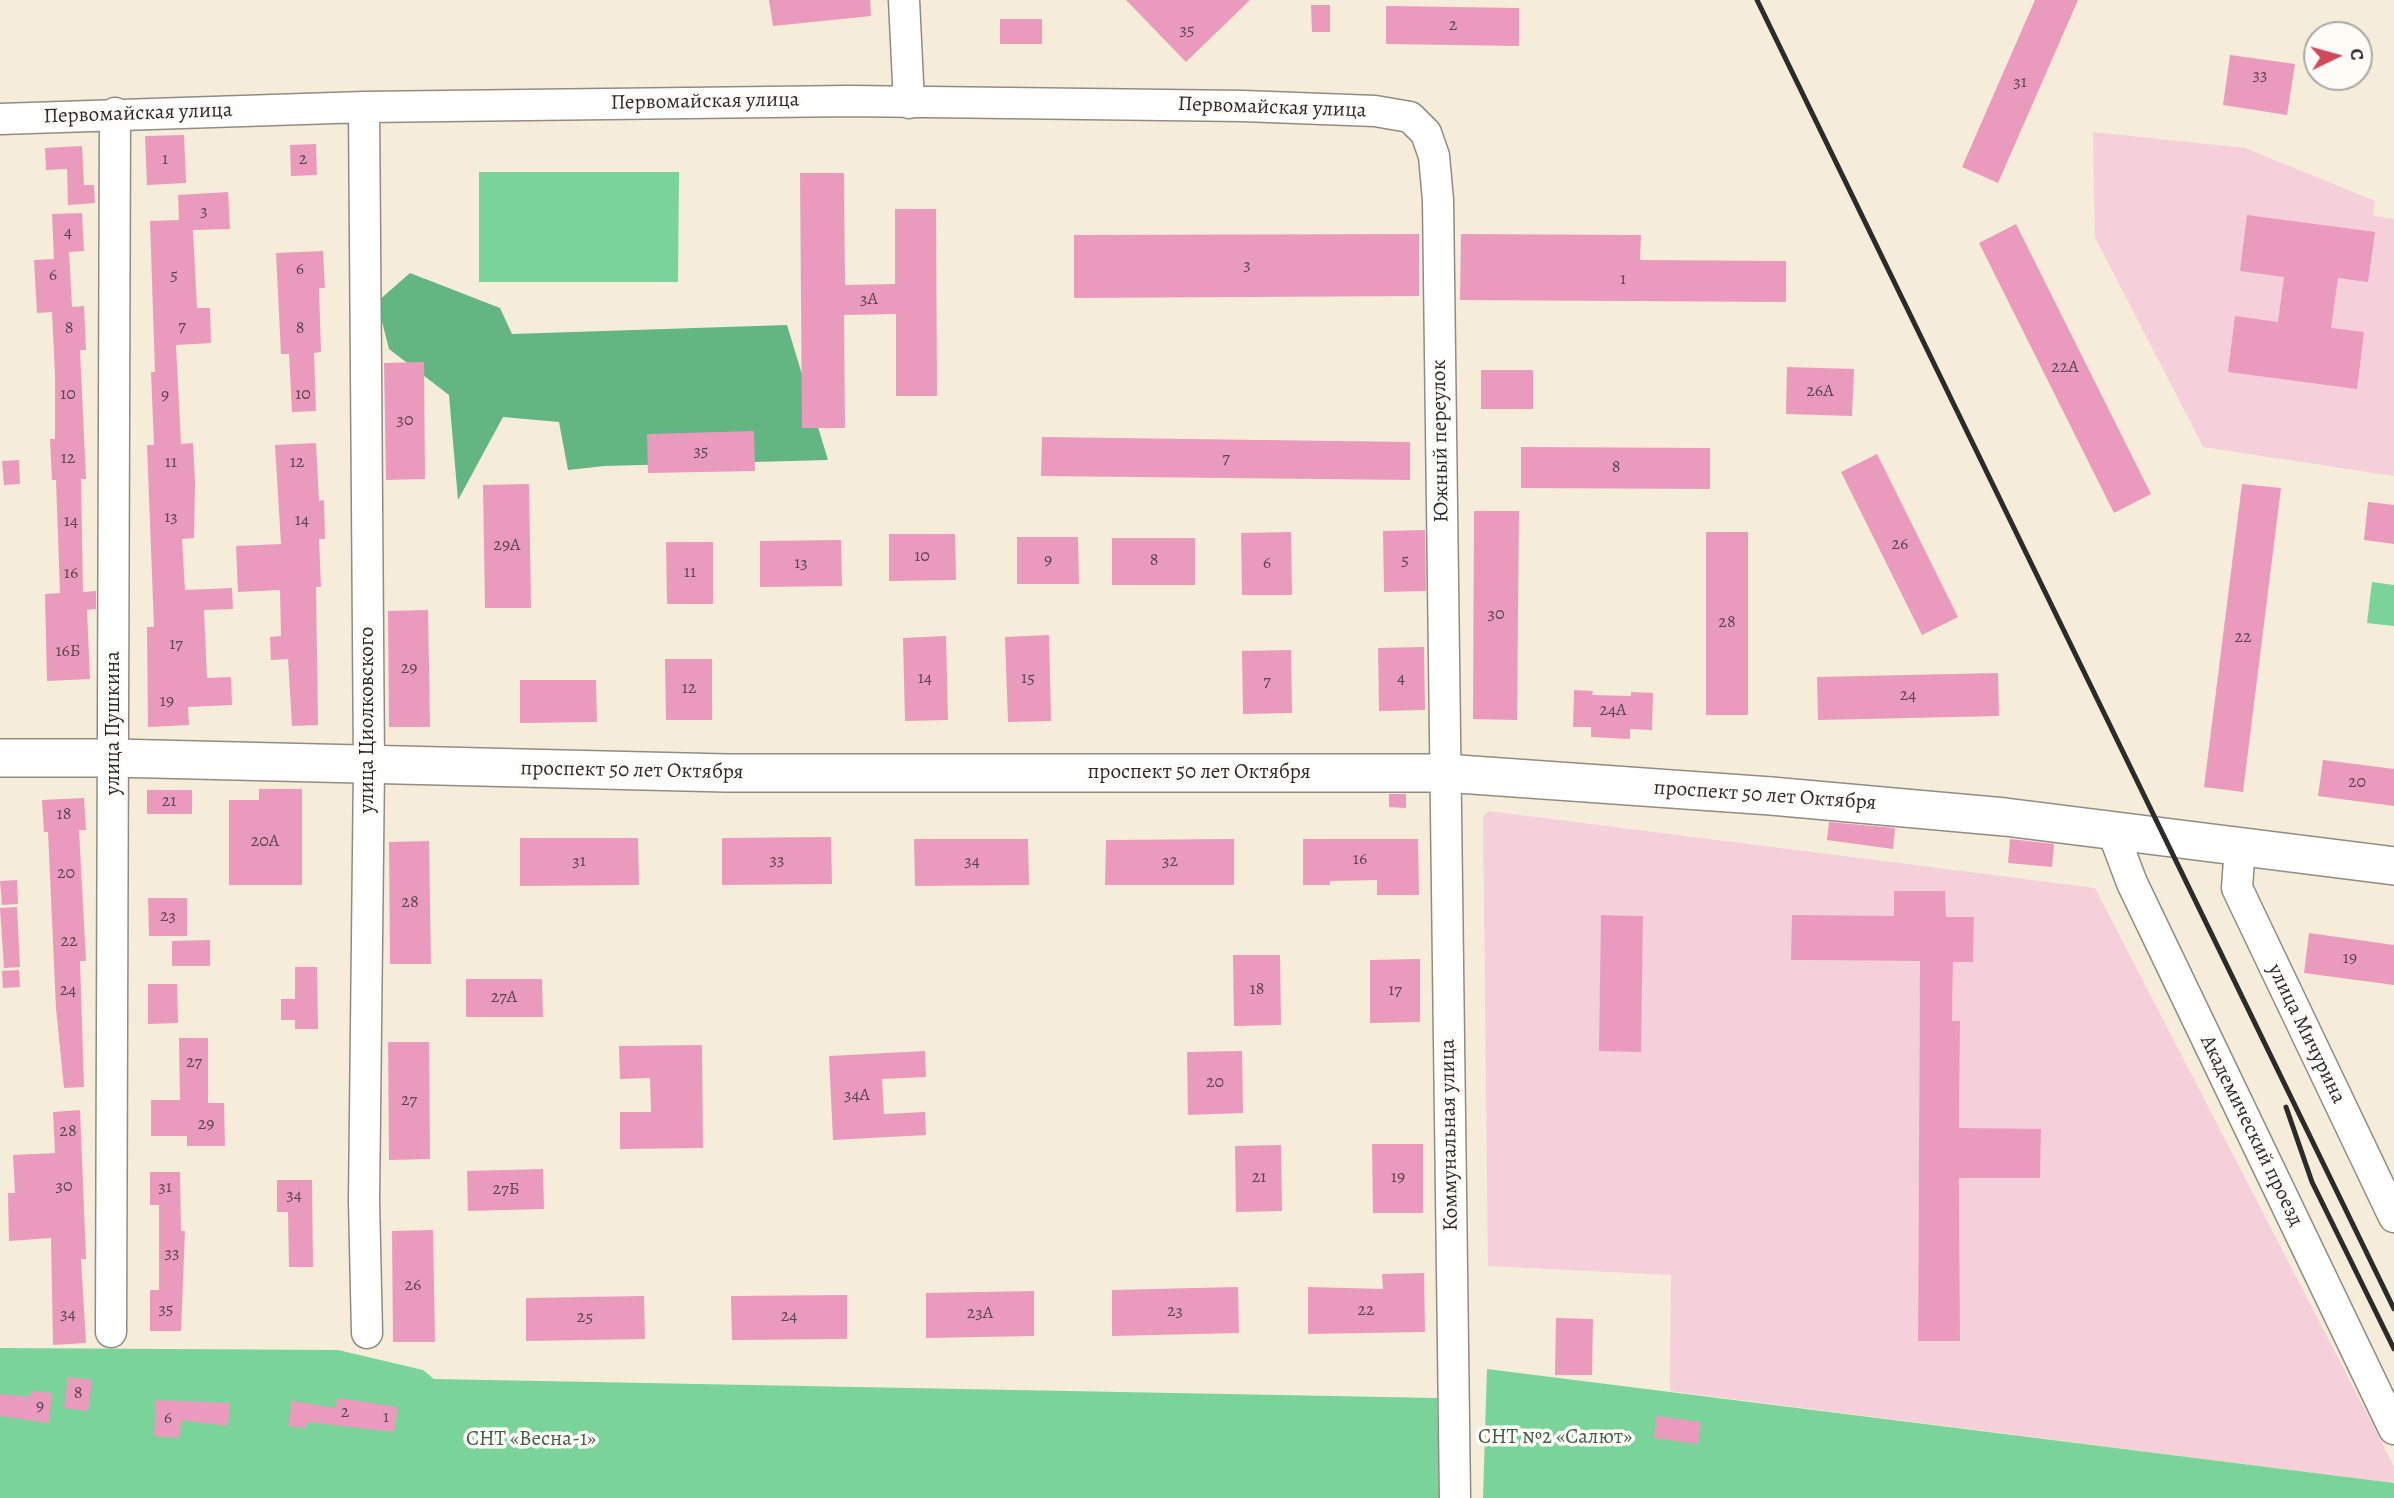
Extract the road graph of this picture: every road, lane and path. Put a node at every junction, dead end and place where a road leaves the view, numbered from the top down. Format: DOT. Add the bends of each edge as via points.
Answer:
graph roads {
  1 [pos="904,0"];
  2 [pos="909,103"];
  3 [pos="365,107"];
  4 [pos="115,113"];
  5 [pos="1409,117"];
  6 [pos="0,119"];
  7 [pos="0,758"];
  8 [pos="114,758"];
  9 [pos="369,765"];
  10 [pos="1444,773"];
  11 [pos="2112,830"];
  12 [pos="2240,846"];
  13 [pos="2394,866"];
  14 [pos="2394,1217"];
  15 [pos="111,1332"];
  16 [pos="367,1333"];
  17 [pos="2394,1429"];
  18 [pos="1455,1498"];
  1 -- 2 [label="street"];
  2 -- 3 [label="street, Первомайская улица"];
  2 -- 5 [label="street, Первомайская улица" via="1243,106 1375,111"];
  3 -- 4 [label="street, Первомайская улица"];
  3 -- 9 [label="street, улица Циолковского"];
  4 -- 6 [label="street, Первомайская улица"];
  4 -- 8 [label="street, улица Пушкина"];
  5 -- 10 [label="street, Южный переулок" via="1426,133 1434,156 1438,200"];
  7 -- 8 [label="main road, проспект 50 лет Октября"];
  8 -- 9 [label="main road, проспект 50 лет Октября"];
  8 -- 15 [label="street, улица Пушкина"];
  9 -- 10 [label="main road, проспект 50 лет Октября" via="726,773"];
  9 -- 16 [label="street, улица Циолковского"];
  10 -- 11 [label="main road, проспект 50 лет Октября" via="1785,797"];
  10 -- 18 [label="street, Коммунальная улица"];
  11 -- 12 [label="main road, проспект 50 лет Октября"];
  11 -- 17 [label="street, Академический проезд" via="2132,883"];
  12 -- 13 [label="main road, проспект 50 лет Октября"];
  12 -- 14 [label="street, улица Мичурина" via="2236,888"];
}
